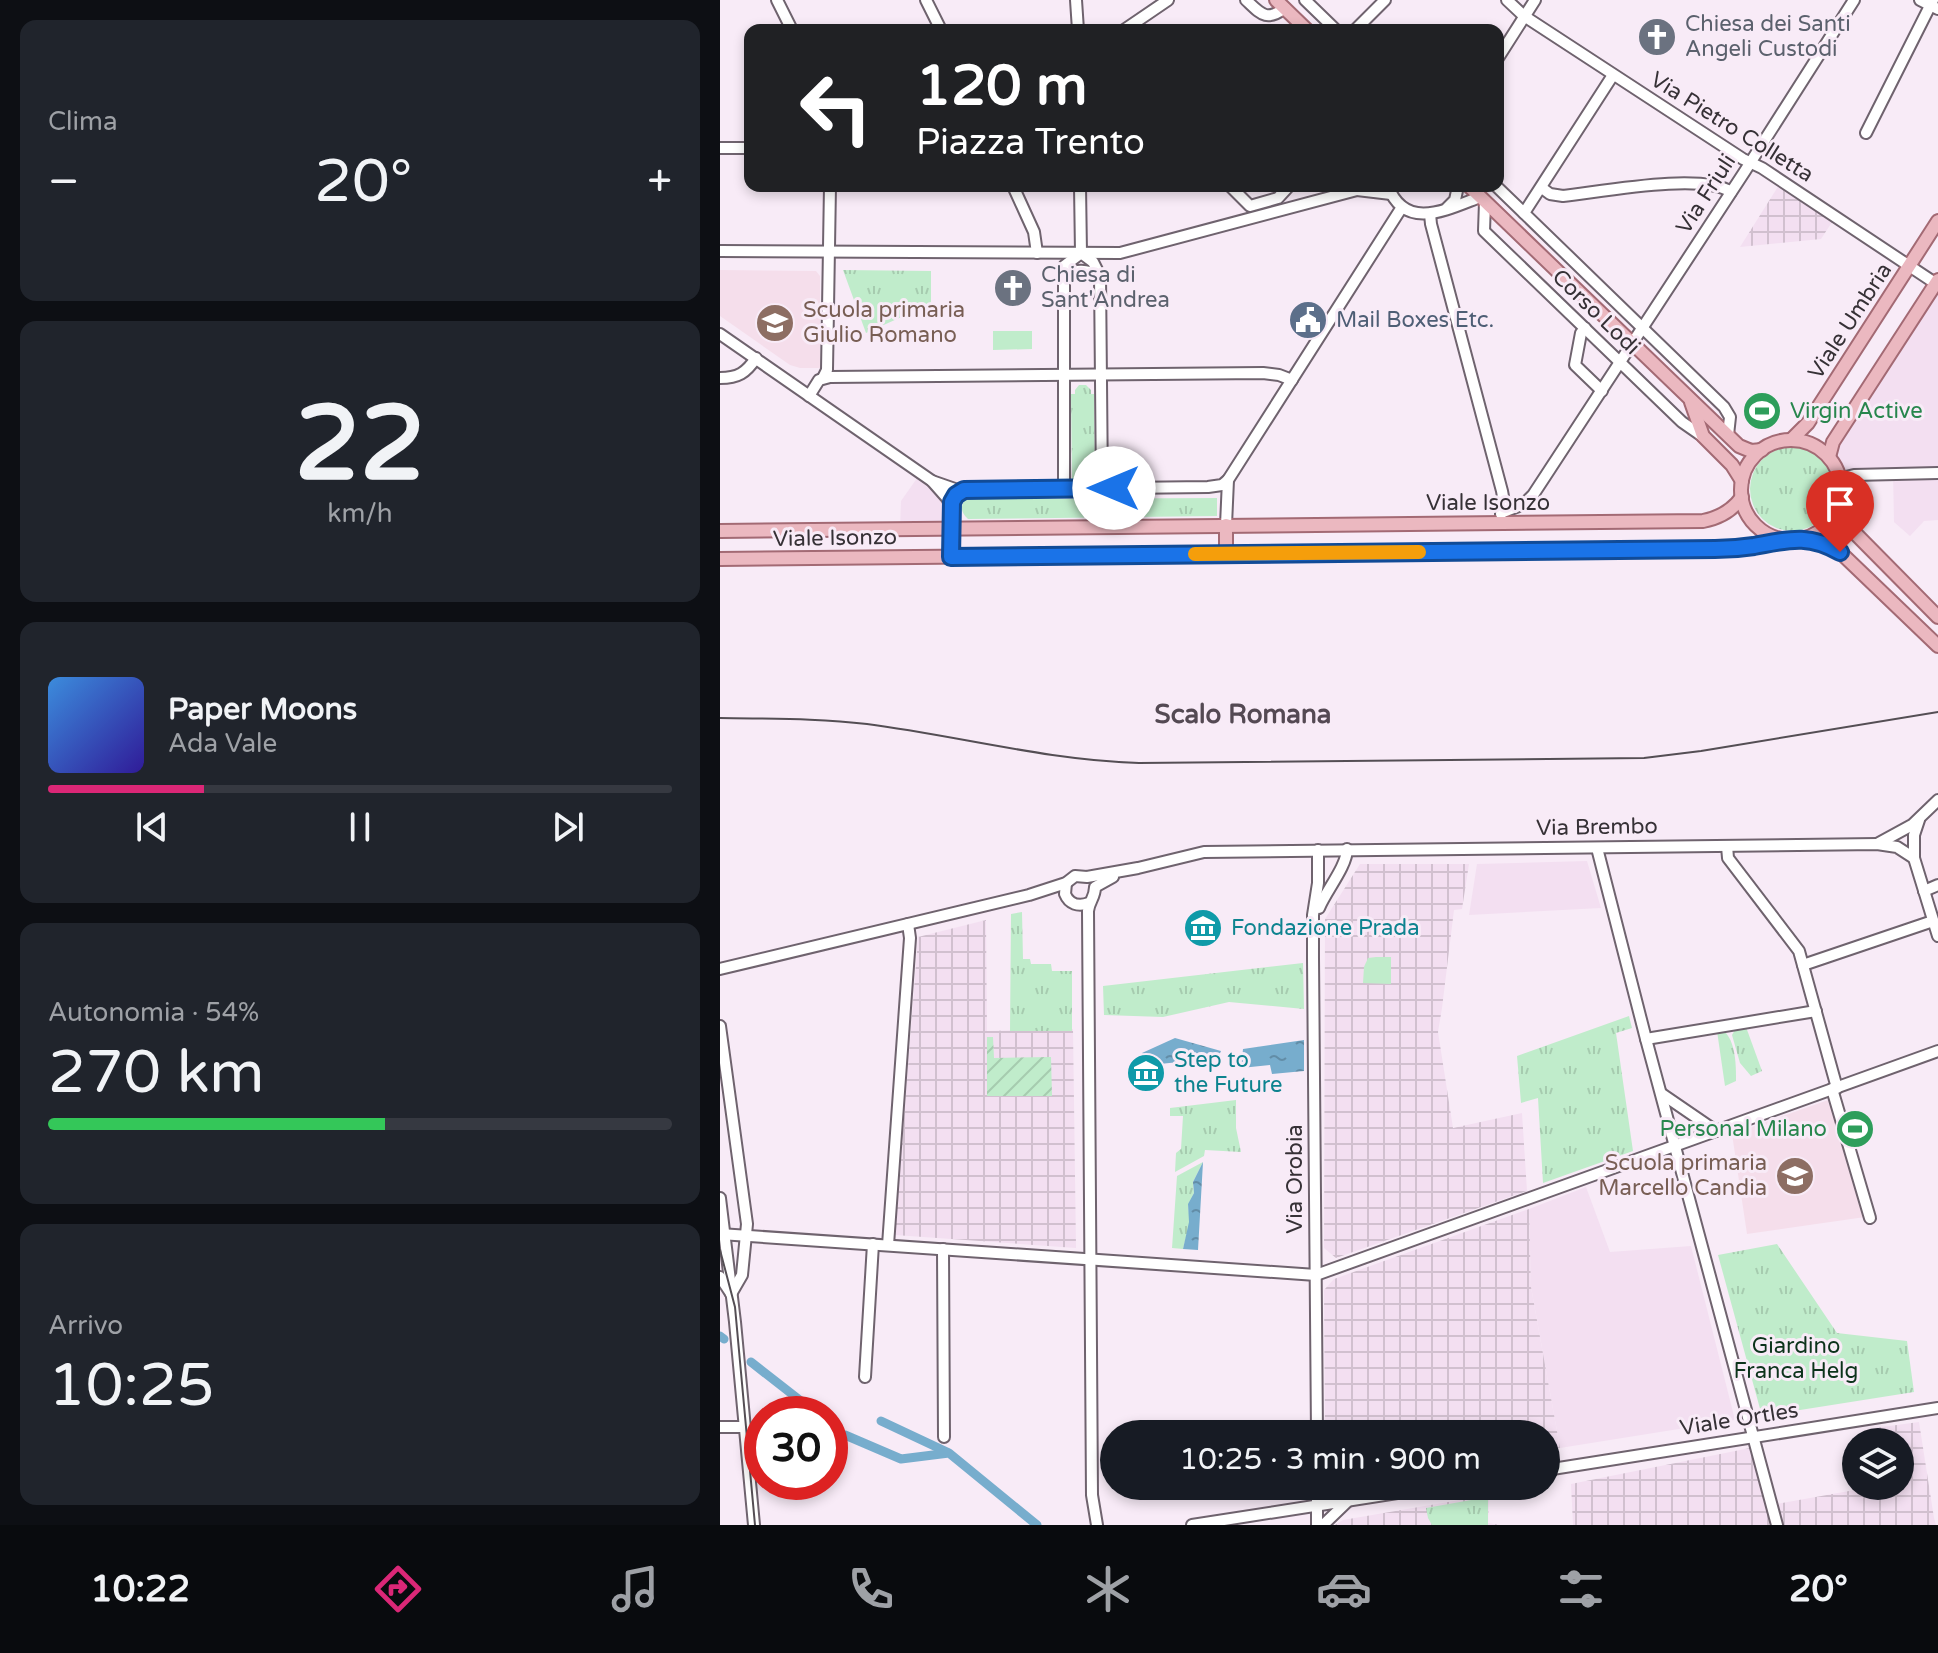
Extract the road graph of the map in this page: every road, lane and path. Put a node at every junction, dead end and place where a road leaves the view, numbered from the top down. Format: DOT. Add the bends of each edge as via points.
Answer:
graph roads {
  1 [pos="777,0"];
  2 [pos="926,0"];
  3 [pos="1076,0"];
  4 [pos="1168,0"];
  5 [pos="1246,0"];
  6 [pos="1305,0"];
  7 [pos="1385,0"];
  8 [pos="1507,0"];
  9 [pos="1535,0"];
  10 [pos="1854,0"];
  11 [pos="1920,0"];
  12 [pos="1280,4"];
  13 [pos="1934,5"];
  14 [pos="1524,16"];
  15 [pos="789,24"];
  16 [pos="938,24"];
  17 [pos="1078,24"];
  18 [pos="1133,24"];
  19 [pos="1301,24"];
  20 [pos="1330,24"];
  21 [pos="1361,24"];
  22 [pos="1504,48"];
  23 [pos="1613,75"];
  24 [pos="1866,133"];
  25 [pos="720,148"];
  26 [pos="744,148"];
  27 [pos="1751,163"];
  28 [pos="1542,188"];
  29 [pos="830,192"];
  30 [pos="1016,192"];
  31 [pos="1080,192"];
  32 [pos="1236,192"];
  33 [pos="1283,192"];
  34 [pos="1287,192"];
  35 [pos="1345,192"];
  36 [pos="1391,192"];
  37 [pos="1457,192"];
  38 [pos="1475,192"];
  39 [pos="1502,192"];
  40 [pos="1731,192"];
  41 [pos="1482,199"];
  42 [pos="1289,207"];
  43 [pos="1402,207"];
  44 [pos="1446,209"];
  45 [pos="1524,213"];
  46 [pos="1430,214"];
  47 [pos="1938,221"];
  48 [pos="720,251"];
  49 [pos="828,252"];
  50 [pos="1037,253"];
  51 [pos="1081,253"];
  52 [pos="1909,266"];
  53 [pos="1063,276"];
  54 [pos="1100,276"];
  55 [pos="1937,283"];
  56 [pos="1585,328"];
  57 [pos="1643,328"];
  58 [pos="720,334"];
  59 [pos="1633,343"];
  60 [pos="756,358"];
  61 [pos="1621,363"];
  62 [pos="1064,375"];
  63 [pos="1101,375"];
  64 [pos="720,378"];
  65 [pos="823,378"];
  66 [pos="1292,380"];
  67 [pos="1602,391"];
  68 [pos="809,396"];
  69 [pos="1690,398"];
  70 [pos="1728,435"];
  71 [pos="1705,438"];
  72 [pos="1797,441"];
  73 [pos="1762,450"];
  74 [pos="1829,457"];
  75 [pos="1938,473"];
  76 [pos="1228,480"];
  77 [pos="932,481"];
  78 [pos="1742,481"];
  79 [pos="1841,483"];
  80 [pos="1208,487"];
  81 [pos="1102,488"];
  82 [pos="1064,489"];
  83 [pos="964,490"];
  84 [pos="1742,497"];
  85 [pos="951,507"];
  86 [pos="1837,509"];
  87 [pos="1226,510"];
  88 [pos="1499,517"];
  89 [pos="1226,525"];
  90 [pos="951,528"];
  91 [pos="720,531"];
  92 [pos="1793,539"];
  93 [pos="1226,554"];
  94 [pos="951,557"];
  95 [pos="720,559"];
  96 [pos="1938,617"];
  97 [pos="1938,646"];
  98 [pos="1938,800"];
  99 [pos="1919,820"];
  100 [pos="1877,844"];
  101 [pos="1727,846"];
  102 [pos="1597,848"];
  103 [pos="1347,849"];
  104 [pos="1318,850"];
  105 [pos="1914,858"];
  106 [pos="1138,868"];
  107 [pos="1318,873"];
  108 [pos="1087,877"];
  109 [pos="1332,882"];
  110 [pos="1938,885"];
  111 [pos="1095,887"];
  112 [pos="1065,888"];
  113 [pos="1924,891"];
  114 [pos="1084,904"];
  115 [pos="1933,921"];
  116 [pos="908,924"];
  117 [pos="1313,924"];
  118 [pos="1938,936"];
  119 [pos="1803,965"];
  120 [pos="720,969"];
  121 [pos="1816,1011"];
  122 [pos="720,1026"];
  123 [pos="1646,1039"];
  124 [pos="1938,1051"];
  125 [pos="1835,1088"];
  126 [pos="1662,1094"];
  127 [pos="1716,1131"];
  128 [pos="1675,1145"];
  129 [pos="720,1198"];
  130 [pos="1870,1218"];
  131 [pos="722,1234"];
  132 [pos="746,1235"];
  133 [pos="873,1244"];
  134 [pos="888,1245"];
  135 [pos="943,1249"];
  136 [pos="1091,1259"];
  137 [pos="1316,1275"];
  138 [pos="720,1277"];
  139 [pos="731,1294"];
  140 [pos="865,1377"];
  141 [pos="1938,1408"];
  142 [pos="744,1418"];
  143 [pos="1317,1420"];
  144 [pos="720,1427"];
  145 [pos="744,1427"];
  146 [pos="944,1437"];
  147 [pos="1753,1437"];
  148 [pos="1560,1468"];
  149 [pos="1092,1495"];
  150 [pos="752,1500"];
  151 [pos="1317,1500"];
  152 [pos="1349,1500"];
  153 [pos="1317,1505"];
  154 [pos="754,1525"];
  155 [pos="1089,1525"];
  156 [pos="1097,1525"];
  157 [pos="1192,1525"];
  158 [pos="1317,1525"];
  159 [pos="1323,1525"];
  160 [pos="1777,1525"];
  1 -- 15 [label="street"];
  2 -- 16 [label="street"];
  3 -- 17 [label="street"];
  4 -- 18 [label="street"];
  5 -- 12 [label="street" via="1267,16 1277,14"];
  6 -- 20 [label="street"];
  7 -- 21 [label="street"];
  8 -- 14 [label="street, Via Pietro Colletta"];
  9 -- 14 [label="street"];
  10 -- 27 [label="street, Via Friuli"];
  11 -- 13 [label="street"];
  12 -- 19 [label="main road"];
  13 -- 24 [label="street"];
  14 -- 22 [label="street"];
  14 -- 23 [label="street, Via Pietro Colletta"];
  23 -- 27 [label="street, Via Pietro Colletta"];
  23 -- 28 [label="street"];
  25 -- 26 [label="street"];
  27 -- 40 [label="street, Via Friuli"];
  27 -- 52 [label="street, Via Pietro Colletta"];
  28 -- 40 [label="street" via="1563,196 1674,184 1710,185"];
  28 -- 45 [label="street"];
  29 -- 49 [label="street"];
  30 -- 50 [label="street" via="1034,232"];
  31 -- 51 [label="street"];
  32 -- 33 [label="street" via="1250,206"];
  34 -- 42 [label="street"];
  35 -- 42 [label="street"];
  36 -- 43 [label="street"];
  37 -- 44 [label="street"];
  38 -- 41 [label="main road, Corso Lodi"];
  39 -- 45 [label="street, Corso Lodi"];
  40 -- 57 [label="street, Via Friuli"];
  41 -- 44 [label="street"];
  41 -- 56 [label="street, Corso Lodi" via="1484,231"];
  41 -- 59 [label="main road, Corso Lodi"];
  42 -- 51 [label="street" via="1120,253"];
  43 -- 46 [label="street"];
  43 -- 66 [label="street"];
  44 -- 46 [label="street"];
  45 -- 57 [label="street, Corso Lodi"];
  46 -- 88 [label="street" via="1502,491"];
  47 -- 52 [label="main road, Viale Umbria"];
  48 -- 49 [label="street"];
  49 -- 50 [label="street"];
  49 -- 65 [label="street"];
  50 -- 51 [label="street"];
  51 -- 53 [label="street" via="1064,266"];
  51 -- 54 [label="street"];
  52 -- 55 [label="street, Via Pietro Colletta"];
  52 -- 72 [label="main road, Viale Umbria"];
  53 -- 54 [label="street" via="1081,270"];
  53 -- 62 [label="street"];
  54 -- 63 [label="street"];
  55 -- 74 [label="main road" via="1833,442"];
  56 -- 61 [label="street, Corso Lodi"];
  56 -- 67 [label="street" via="1575,365"];
  57 -- 59 [label="street, Via Friuli"];
  57 -- 70 [label="street, Corso Lodi" via="1726,409"];
  58 -- 60 [label="street"];
  59 -- 61 [label="street, Via Friuli"];
  59 -- 69 [label="main road, Corso Lodi"];
  60 -- 64 [label="street" via="739,376"];
  60 -- 68 [label="street"];
  61 -- 67 [label="street, Via Friuli"];
  61 -- 71 [label="street, Corso Lodi"];
  62 -- 63 [label="street"];
  62 -- 65 [label="street"];
  62 -- 82 [label="street"];
  63 -- 66 [label="street" via="1263,373"];
  63 -- 81 [label="street"];
  65 -- 68 [label="street"];
  66 -- 76 [label="street"];
  67 -- 88 [label="street, Via Friuli" via="1529,500"];
  68 -- 77 [label="street"];
  69 -- 70 [label="main road, Corso Lodi"];
  69 -- 71 [label="main road, Corso Lodi"];
  70 -- 73 [label="main road, Corso Lodi" via="1742,448"];
  71 -- 78 [label="main road, Corso Lodi"];
  72 -- 73 [label="main road" via="1776,442"];
  72 -- 74 [label="main road"];
  73 -- 78 [label="main road"];
  74 -- 79 [label="main road"];
  75 -- 79 [label="street" via="1854,475"];
  76 -- 80 [label="street"];
  76 -- 87 [label="street"];
  77 -- 83 [label="street"];
  77 -- 85 [label="street"];
  78 -- 84 [label="main road"];
  79 -- 86 [label="main road"];
  80 -- 81 [label="street"];
  80 -- 87 [label="street" via="1220,495"];
  81 -- 82 [label="street"];
  82 -- 83 [label="street"];
  83 -- 85 [label="street"];
  84 -- 88 [label="main road, Viale Isonzo" via="1726,512 1703,521"];
  84 -- 92 [label="main road" via="1758,526"];
  85 -- 90 [label="street"];
  86 -- 92 [label="main road" via="1820,530"];
  86 -- 96 [label="main road"];
  87 -- 89 [label="street"];
  88 -- 89 [label="main road, Viale Isonzo"];
  89 -- 90 [label="main road, Viale Isonzo"];
  89 -- 93 [label="main road"];
  90 -- 91 [label="main road, Viale Isonzo"];
  90 -- 94 [label="main road"];
  92 -- 93 [label="main road" via="1715,549"];
  92 -- 97 [label="main road" via="1819,542 1840,552"];
  93 -- 94 [label="main road, Viale Isonzo"];
  94 -- 95 [label="main road, Viale Isonzo"];
  98 -- 99 [label="street, Via Brembo"];
  99 -- 100 [label="street, Via Brembo"];
  99 -- 105 [label="street"];
  100 -- 101 [label="street, Via Brembo"];
  100 -- 105 [label="street, Via Brembo" via="1897,847"];
  101 -- 102 [label="street, Via Brembo"];
  101 -- 119 [label="street" via="1728,858"];
  102 -- 103 [label="street, Via Brembo"];
  102 -- 123 [label="street"];
  103 -- 104 [label="street, Via Brembo"];
  103 -- 109 [label="street"];
  104 -- 106 [label="street, Via Brembo" via="1204,852"];
  104 -- 107 [label="street, Via Orobia"];
  105 -- 113 [label="street"];
  106 -- 108 [label="street"];
  106 -- 111 [label="street"];
  107 -- 109 [label="street"];
  107 -- 117 [label="street, Via Orobia"];
  108 -- 111 [label="street"];
  108 -- 112 [label="street" via="1077,876"];
  109 -- 117 [label="street"];
  110 -- 113 [label="street"];
  111 -- 114 [label="street" via="1094,896"];
  112 -- 114 [label="street" via="1070,902"];
  112 -- 116 [label="street"];
  113 -- 115 [label="street"];
  114 -- 136 [label="street"];
  115 -- 118 [label="street"];
  115 -- 119 [label="street"];
  116 -- 120 [label="street"];
  116 -- 134 [label="street"];
  117 -- 137 [label="street, Via Orobia"];
  119 -- 121 [label="street"];
  121 -- 123 [label="street"];
  121 -- 125 [label="street"];
  122 -- 132 [label="street"];
  123 -- 126 [label="street"];
  124 -- 125 [label="street"];
  125 -- 127 [label="street"];
  125 -- 130 [label="street"];
  126 -- 127 [label="street"];
  126 -- 128 [label="street"];
  127 -- 128 [label="street"];
  128 -- 137 [label="street"];
  128 -- 147 [label="street"];
  129 -- 131 [label="street"];
  131 -- 132 [label="street"];
  131 -- 139 [label="street"];
  132 -- 133 [label="street"];
  132 -- 139 [label="street" via="742,1275"];
  133 -- 134 [label="street"];
  133 -- 140 [label="street"];
  134 -- 135 [label="street"];
  135 -- 136 [label="street"];
  135 -- 146 [label="street"];
  136 -- 137 [label="street"];
  136 -- 149 [label="street"];
  137 -- 143 [label="street, Via Orobia"];
  138 -- 139 [label="street"];
  139 -- 142 [label="street"];
  141 -- 147 [label="street, Viale Ortles"];
  144 -- 145 [label="street"];
  147 -- 148 [label="street, Viale Ortles"];
  147 -- 160 [label="street"];
  149 -- 155 [label="street"];
  149 -- 156 [label="street"];
  150 -- 154 [label="street"];
  151 -- 153 [label="street"];
  152 -- 153 [label="street"];
  152 -- 159 [label="street"];
  153 -- 157 [label="street"];
  153 -- 158 [label="street"];
}
